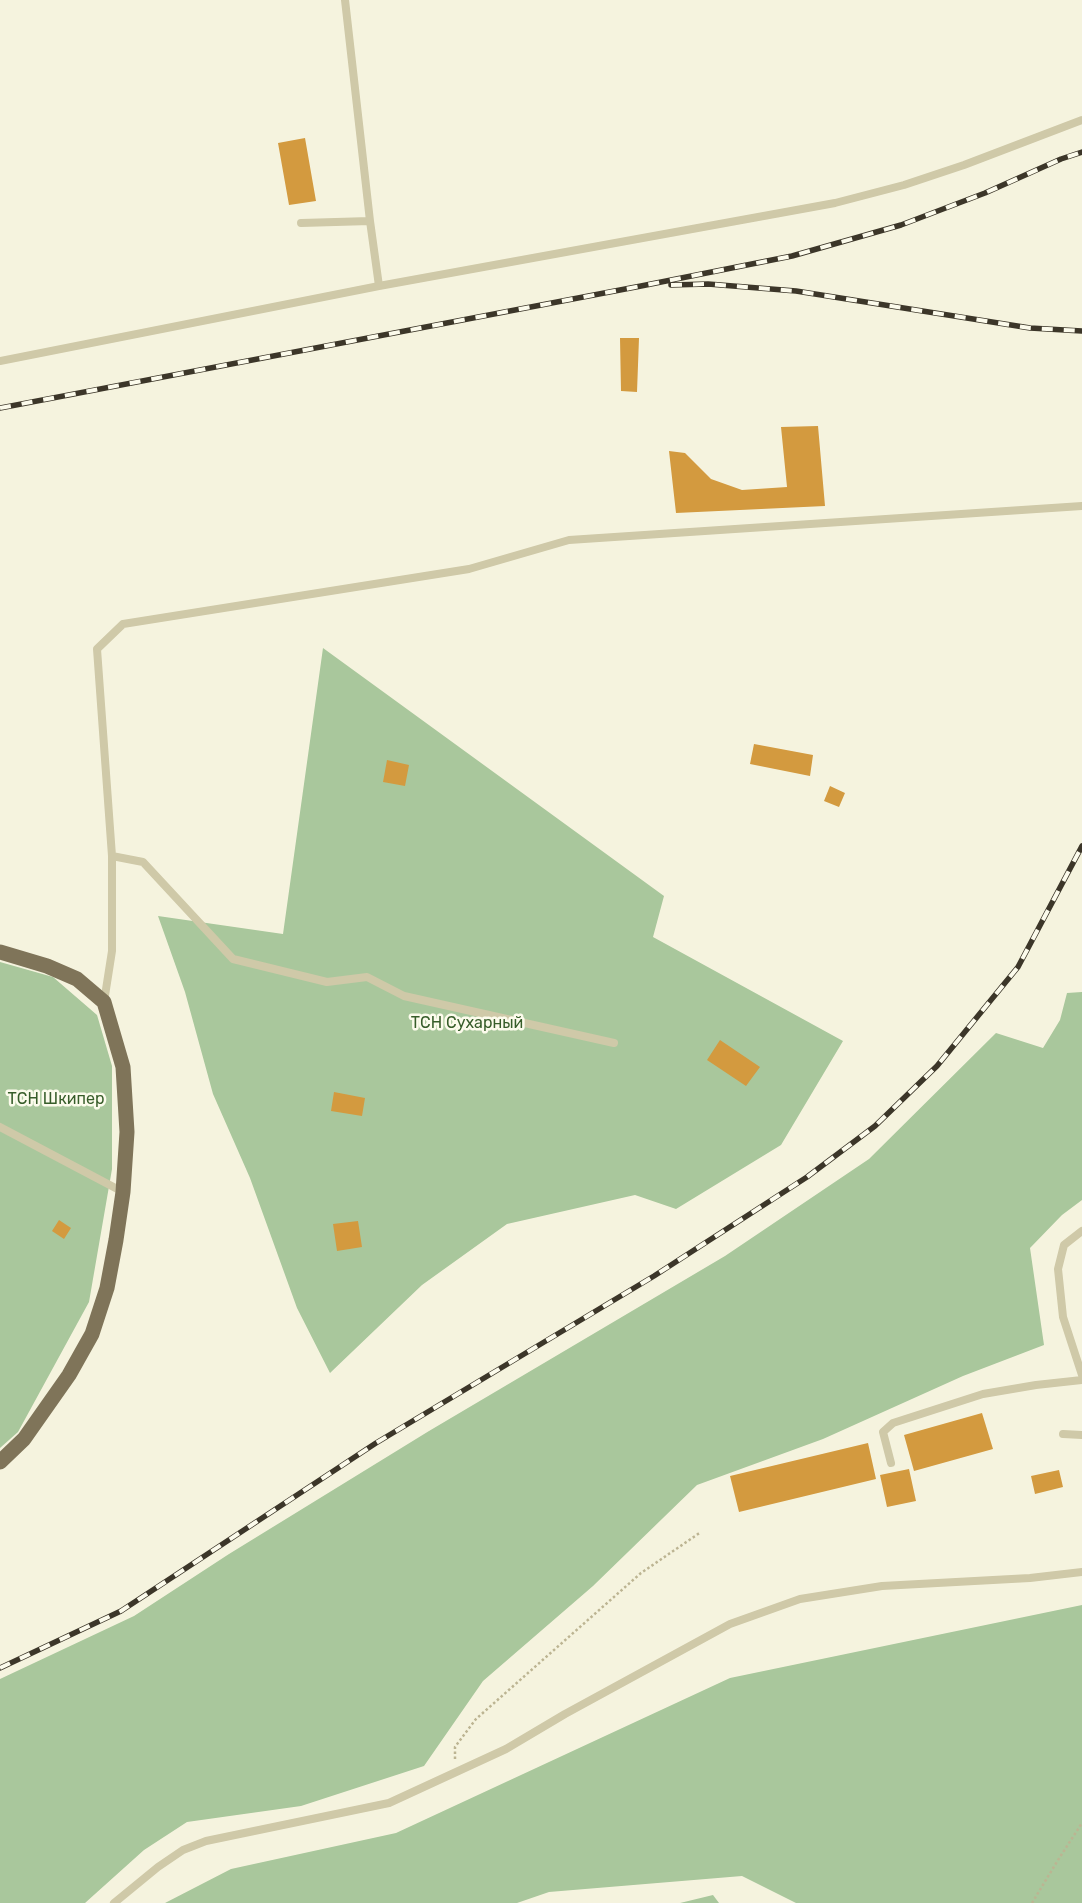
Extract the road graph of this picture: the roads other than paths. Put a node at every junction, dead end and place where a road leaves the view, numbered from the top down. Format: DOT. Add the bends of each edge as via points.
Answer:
graph roads {
  1 [pos="346,0"];
  2 [pos="1082,120"];
  3 [pos="370,221"];
  4 [pos="301,223"];
  5 [pos="379,286"];
  6 [pos="0,361"];
  7 [pos="1082,506"];
  8 [pos="112,856"];
  9 [pos="0,952"];
  10 [pos="104,1002"];
  11 [pos="614,1043"];
  12 [pos="0,1127"];
  13 [pos="123,1192"];
  14 [pos="1082,1231"];
  15 [pos="1082,1375"];
  16 [pos="1082,1380"];
  17 [pos="1063,1434"];
  18 [pos="1082,1436"];
  19 [pos="0,1462"];
  20 [pos="892,1463"];
  21 [pos="1082,1572"];
  22 [pos="114,1903"];
  1 -- 3 [label="lane"];
  2 -- 5 [label="lane" via="964,165 835,203"];
  3 -- 4 [label="lane"];
  3 -- 5 [label="lane"];
  5 -- 6 [label="lane"];
  7 -- 8 [label="lane" via="569,540 469,569 123,624 97,649"];
  8 -- 10 [label="lane" via="112,951"];
  8 -- 11 [label="lane" via="143,862 233,959 327,982 367,977 404,996"];
  9 -- 10 [label="main road" via="48,966 77,979"];
  10 -- 13 [label="main road" via="123,1067 127,1132"];
  12 -- 13 [label="lane"];
  13 -- 19 [label="main road" via="107,1288 92,1334 69,1375 24,1439"];
  14 -- 15 [label="lane" via="1064,1245 1058,1269 1064,1317"];
  16 -- 20 [label="lane" via="983,1394 893,1424 883,1432"];
  17 -- 18 [label="lane"];
  21 -- 22 [label="lane" via="882,1586 800,1599 730,1624 506,1749 389,1803 206,1841 182,1850"];
}
